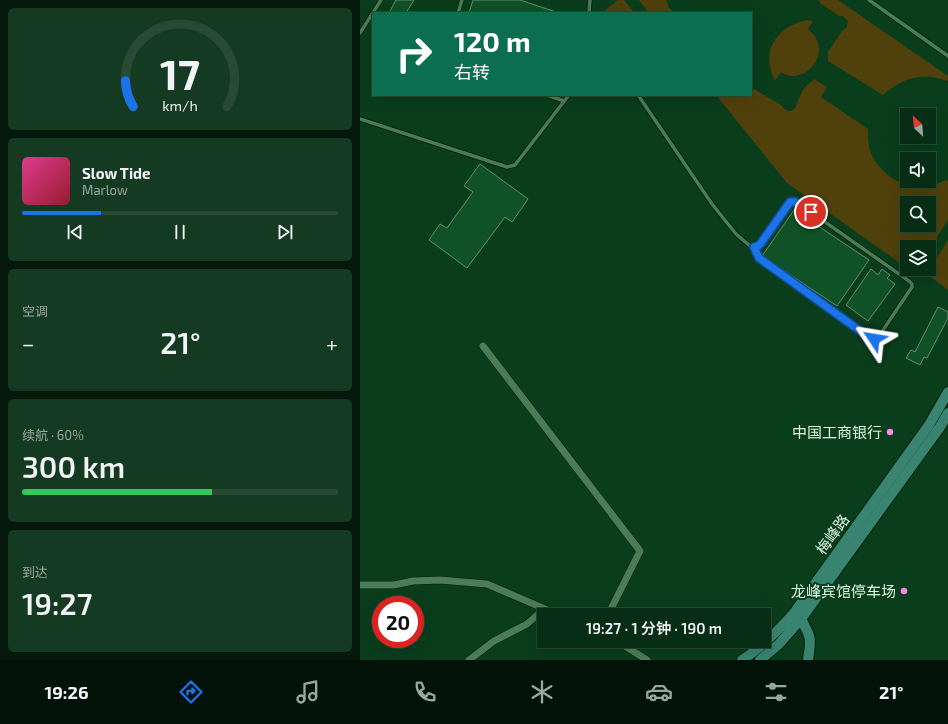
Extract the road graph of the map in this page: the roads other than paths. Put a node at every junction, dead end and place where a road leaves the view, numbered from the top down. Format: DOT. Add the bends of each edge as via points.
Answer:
graph roads {
  1 [pos="381,0"];
  2 [pos="462,0"];
  3 [pos="590,0"];
  4 [pos="869,0"];
  5 [pos="373,12"];
  6 [pos="458,12"];
  7 [pos="589,12"];
  8 [pos="372,14"];
  9 [pos="360,33"];
  10 [pos="948,56"];
  11 [pos="550,96"];
  12 [pos="568,96"];
  13 [pos="639,96"];
  14 [pos="564,101"];
  15 [pos="360,119"];
  16 [pos="754,247"];
  17 [pos="483,346"];
  18 [pos="948,392"];
  19 [pos="948,413"];
  20 [pos="929,425"];
  21 [pos="944,427"];
  22 [pos="360,585"];
  23 [pos="542,608"];
  24 [pos="612,608"];
  25 [pos="537,615"];
  26 [pos="802,619"];
  27 [pos="628,648"];
  28 [pos="469,660"];
  29 [pos="647,660"];
  30 [pos="742,660"];
  31 [pos="760,660"];
  32 [pos="808,660"];
  1 -- 5 [label="lane"];
  2 -- 6 [label="lane"];
  3 -- 7 [label="lane"];
  4 -- 10 [label="lane"];
  8 -- 9 [label="lane"];
  11 -- 14 [label="lane"];
  12 -- 14 [label="lane"];
  13 -- 16 [label="lane" via="716,209 736,234"];
  14 -- 15 [label="lane" via="515,165 507,168"];
  16 -- 16 [label="lane" via="761,243 793,201 909,281 912,287 877,339 870,338 759,258"];
  17 -- 24 [label="street" via="640,551"];
  18 -- 20 [label="main road, 梅峰路"];
  19 -- 21 [label="main road, 梅峰路"];
  20 -- 21 [label="main road"];
  20 -- 30 [label="main road, 梅峰路" via="794,613 768,640"];
  21 -- 26 [label="main road, 梅峰路"];
  22 -- 23 [label="street" via="394,585 440,580 488,584"];
  25 -- 28 [label="street"];
  26 -- 31 [label="main road, 梅峰路"];
  26 -- 32 [label="main road" via="811,643"];
  27 -- 29 [label="street"];
}
